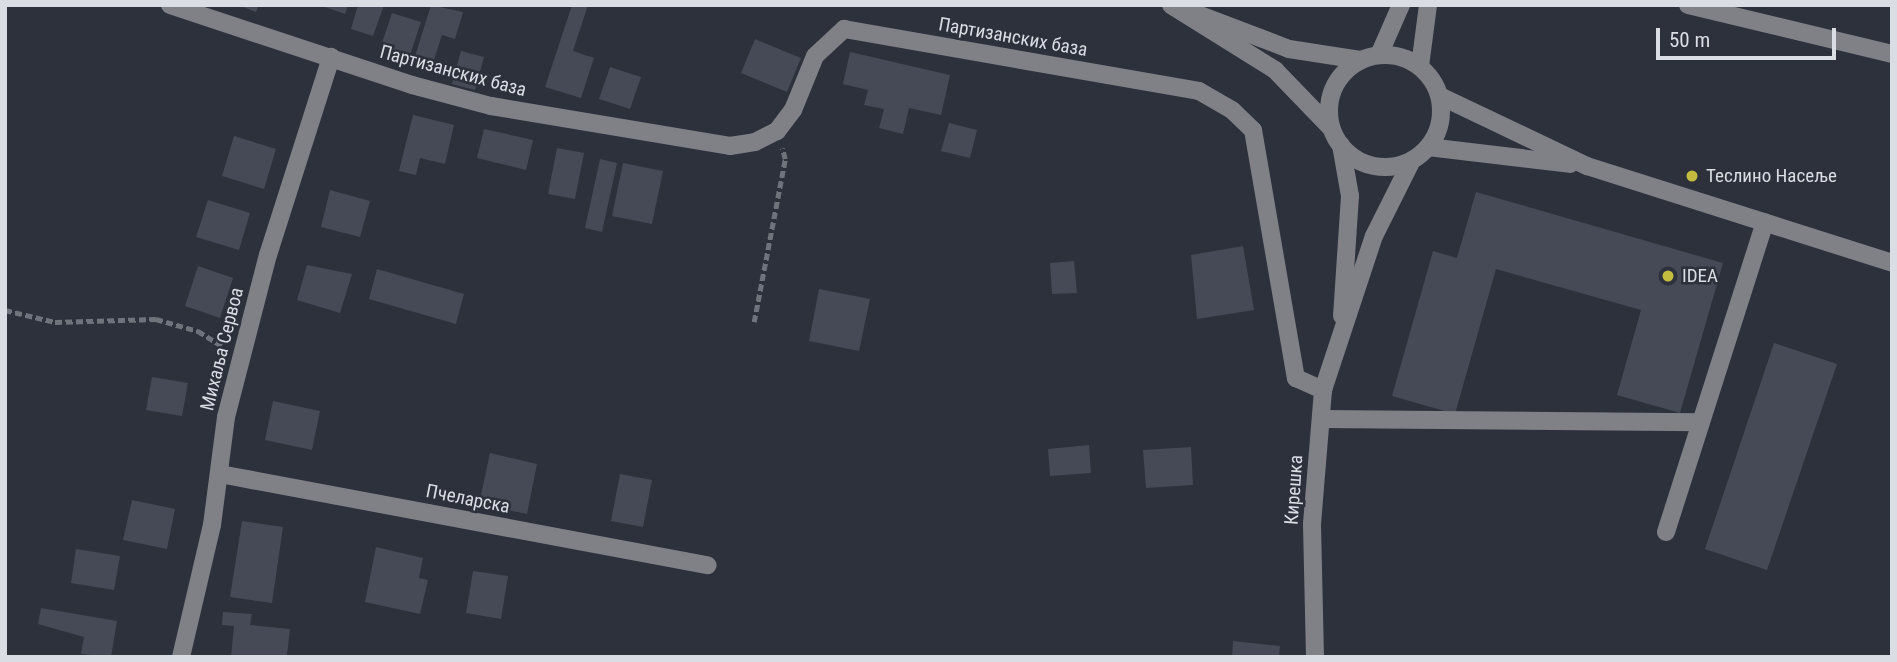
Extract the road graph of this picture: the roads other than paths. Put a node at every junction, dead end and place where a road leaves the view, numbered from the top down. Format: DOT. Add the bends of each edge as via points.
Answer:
graph roads {
  1 [pos="170,5"];
  2 [pos="1402,5"];
  3 [pos="1428,5"];
  4 [pos="1688,5"];
  5 [pos="1173,6"];
  6 [pos="1892,54"];
  7 [pos="1379,55"];
  8 [pos="331,57"];
  9 [pos="1360,60"];
  10 [pos="1420,66"];
  11 [pos="1440,96"];
  12 [pos="1331,128"];
  13 [pos="1341,145"];
  14 [pos="1428,147"];
  15 [pos="1412,160"];
  16 [pos="1587,166"];
  17 [pos="1765,222"];
  18 [pos="1892,263"];
  19 [pos="1342,330"];
  20 [pos="1324,390"];
  21 [pos="1321,419"];
  22 [pos="1700,422"];
  23 [pos="220,474"];
  24 [pos="1666,532"];
  25 [pos="708,565"];
  26 [pos="181,657"];
  27 [pos="1315,657"];
  1 -- 8 [label="street, Партизанских база"];
  2 -- 7 [label="street"];
  3 -- 10 [label="street"];
  4 -- 6 [label="street"];
  5 -- 9 [label="street" via="1289,49"];
  5 -- 12 [label="street" via="1275,70"];
  7 -- 9 [label="street"];
  7 -- 10 [label="street" via="1401,56"];
  8 -- 20 [label="street, Партизанских база" via="491,106 730,146 755,142 777,131 793,110 815,56 844,29 1199,91 1233,110 1253,130 1296,378"];
  8 -- 23 [label="street, Михаља Сервоа" via="268,255 226,417"];
  9 -- 12 [label="street" via="1344,72 1333,89"];
  10 -- 11 [label="street"];
  11 -- 14 [label="street" via="1438,128"];
  11 -- 16 [label="street"];
  12 -- 13 [label="street"];
  13 -- 15 [label="street" via="1355,159 1374,166"];
  13 -- 19 [label="street, Кирешка" via="1350,196"];
  14 -- 15 [label="street"];
  14 -- 16 [label="street"];
  15 -- 19 [label="street, Кирешка" via="1389,201"];
  16 -- 17 [label="street"];
  17 -- 18 [label="street"];
  17 -- 22 [label="street"];
  19 -- 20 [label="street, Кирешка"];
  20 -- 21 [label="street, Кирешка"];
  21 -- 22 [label="street"];
  21 -- 27 [label="street, Кирешка" via="1312,524"];
  22 -- 24 [label="street"];
  23 -- 25 [label="street, Пчеларска"];
  23 -- 26 [label="street, Михаља Сервоа"];
}
